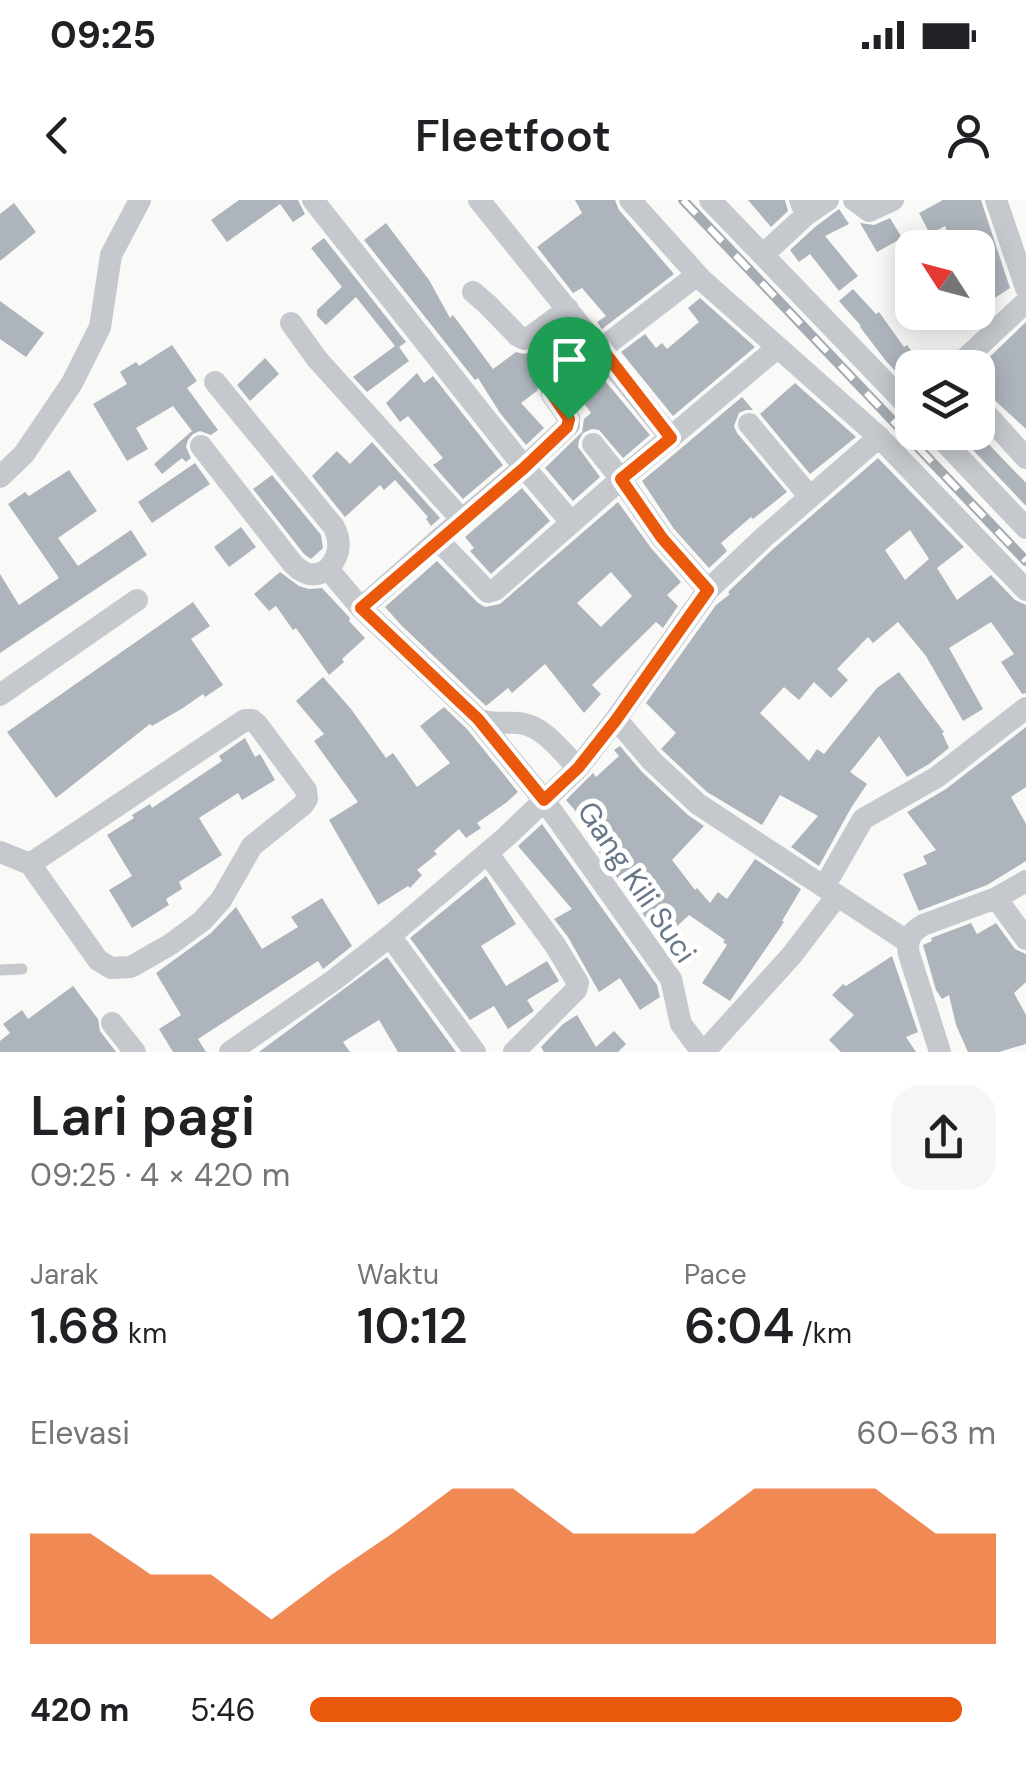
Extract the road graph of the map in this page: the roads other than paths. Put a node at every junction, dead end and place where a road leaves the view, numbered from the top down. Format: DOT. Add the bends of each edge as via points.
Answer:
graph roads {
  1 [pos="140,200"];
  2 [pos="313,200"];
  3 [pos="479,200"];
  4 [pos="630,200"];
  5 [pos="710,200"];
  6 [pos="828,200"];
  7 [pos="854,200"];
  8 [pos="893,200"];
  9 [pos="996,200"];
  10 [pos="803,208"];
  11 [pos="764,254"];
  12 [pos="697,275"];
  13 [pos="1026,288"];
  14 [pos="472,292"];
  15 [pos="1026,302"];
  16 [pos="568,308"];
  17 [pos="291,323"];
  18 [pos="602,349"];
  19 [pos="974,350"];
  20 [pos="771,353"];
  21 [pos="214,382"];
  22 [pos="895,390"];
  23 [pos="995,423"];
  24 [pos="749,424"];
  25 [pos="878,437"];
  26 [pos="671,438"];
  27 [pos="593,444"];
  28 [pos="201,446"];
  29 [pos="951,450"];
  30 [pos="1026,458"];
  31 [pos="524,468"];
  32 [pos="0,477"];
  33 [pos="621,479"];
  34 [pos="810,497"];
  35 [pos="462,520"];
  36 [pos="571,522"];
  37 [pos="1026,528"];
  38 [pos="438,540"];
  39 [pos="328,570"];
  40 [pos="708,590"];
  41 [pos="1026,590"];
  42 [pos="137,600"];
  43 [pos="361,608"];
  44 [pos="0,695"];
  45 [pos="1026,708"];
  46 [pos="478,719"];
  47 [pos="616,720"];
  48 [pos="578,768"];
  49 [pos="544,800"];
  50 [pos="0,852"];
  51 [pos="488,854"];
  52 [pos="30,864"];
  53 [pos="1026,881"];
  54 [pos="830,892"];
  55 [pos="996,898"];
  56 [pos="390,936"];
  57 [pos="1026,939"];
  58 [pos="908,942"];
  59 [pos="22,969"];
  60 [pos="0,970"];
  61 [pos="112,1023"];
  62 [pos="135,1052"];
  63 [pos="230,1052"];
  64 [pos="474,1052"];
  65 [pos="514,1052"];
  66 [pos="703,1052"];
  67 [pos="940,1052"];
  1 -- 32 [label="street" via="111,255 100,326 72,383 24,454"];
  2 -- 31 [label="street"];
  3 -- 16 [label="street"];
  4 -- 12 [label="street"];
  5 -- 11 [label="street"];
  6 -- 10 [label="street"];
  7 -- 8 [label="street" via="869,211"];
  9 -- 13 [label="street"];
  10 -- 11 [label="street"];
  11 -- 22 [label="street"];
  12 -- 18 [label="street"];
  12 -- 25 [label="street"];
  14 -- 16 [label="street" via="524,339"];
  15 -- 19 [label="street"];
  16 -- 18 [label="street"];
  17 -- 35 [label="street"];
  18 -- 26 [label="street"];
  18 -- 31 [label="street" via="553,386 569,424"];
  20 -- 26 [label="street"];
  21 -- 39 [label="street" via="334,527 339,548"];
  23 -- 30 [label="street"];
  24 -- 34 [label="street"];
  25 -- 34 [label="street"];
  25 -- 41 [label="street"];
  26 -- 33 [label="street"];
  27 -- 33 [label="street"];
  28 -- 39 [label="street" via="293,564 312,575"];
  29 -- 37 [label="street"];
  31 -- 35 [label="street"];
  31 -- 36 [label="street"];
  33 -- 36 [label="street"];
  33 -- 40 [label="street"];
  34 -- 40 [label="street"];
  35 -- 38 [label="street"];
  36 -- 38 [label="street" via="490,593"];
  38 -- 43 [label="street"];
  39 -- 43 [label="street, Gang Kili Suci"];
  40 -- 47 [label="street"];
  42 -- 44 [label="street"];
  43 -- 46 [label="street, Gang Kili Suci"];
  45 -- 54 [label="street" via="937,777 863,819"];
  46 -- 48 [label="street" via="533,726"];
  46 -- 49 [label="street, Gang Kili Suci"];
  47 -- 48 [label="street"];
  47 -- 54 [label="street" via="698,804"];
  48 -- 49 [label="street"];
  49 -- 51 [label="street"];
  49 -- 66 [label="street, Gang Kili Suci" via="671,979 681,1024"];
  50 -- 52 [label="street"];
  51 -- 56 [label="street"];
  51 -- 65 [label="street" via="578,983"];
  52 -- 52 [label="street" via="98,960 131,968 212,912 252,846 303,805 307,793 257,724 246,720"];
  53 -- 55 [label="street"];
  54 -- 58 [label="street"];
  54 -- 66 [label="street" via="792,955"];
  55 -- 57 [label="street"];
  55 -- 58 [label="street" via="922,925"];
  56 -- 63 [label="street"];
  56 -- 64 [label="street"];
  58 -- 67 [label="street"];
  59 -- 60 [label="lane"];
  61 -- 62 [label="street"];
}
